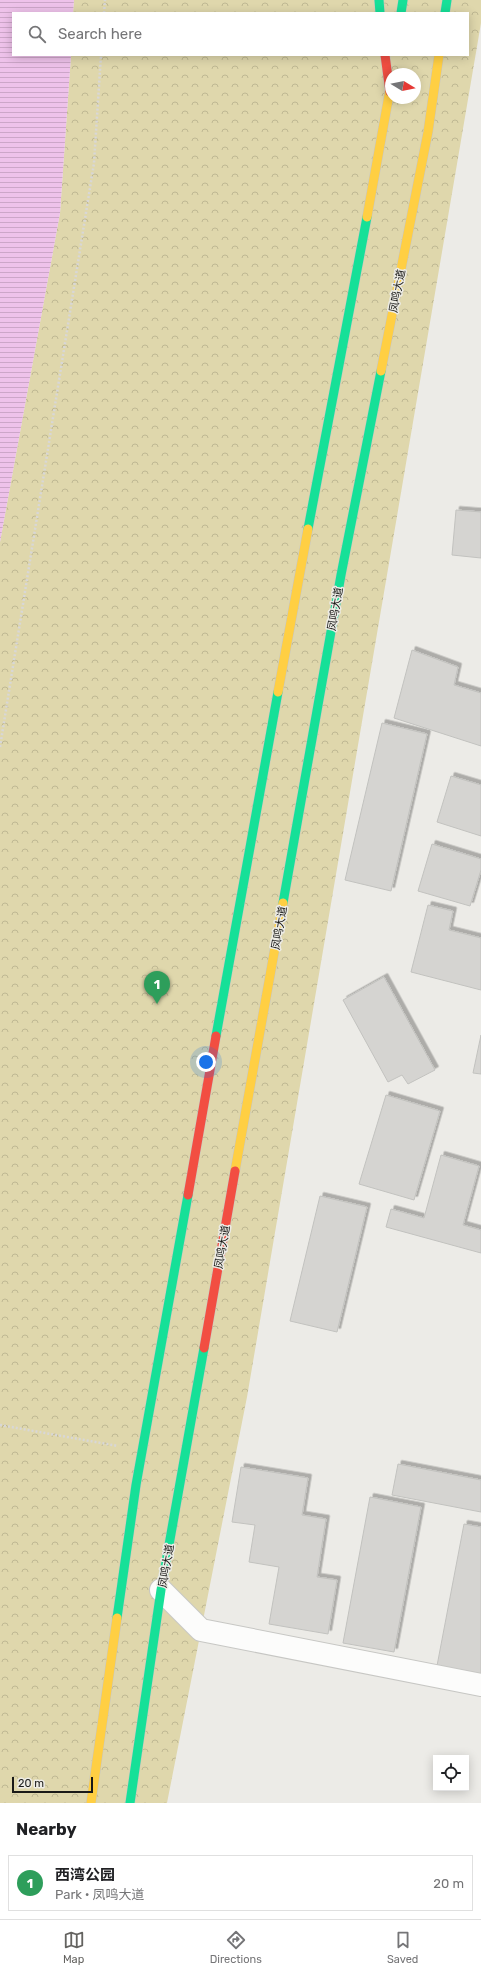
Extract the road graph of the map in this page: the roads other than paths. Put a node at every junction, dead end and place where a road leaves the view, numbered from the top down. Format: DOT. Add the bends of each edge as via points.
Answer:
graph roads {
  1 [pos="378,0"];
  2 [pos="403,0"];
  3 [pos="447,0"];
  4 [pos="380,12"];
  5 [pos="401,12"];
  6 [pos="445,12"];
  7 [pos="385,56"];
  8 [pos="395,56"];
  9 [pos="439,56"];
  10 [pos="387,68"];
  11 [pos="393,68"];
  12 [pos="387,104"];
  13 [pos="161,1590"];
  14 [pos="481,1685"];
  15 [pos="91,1803"];
  16 [pos="130,1803"];
  1 -- 4 [label="main road"];
  2 -- 5 [label="main road"];
  3 -- 6 [label="main road"];
  7 -- 10 [label="main road"];
  8 -- 11 [label="main road"];
  9 -- 13 [label="main road, 凤鸣大道" via="428,132 341,575"];
  12 -- 15 [label="main road" via="300,570 142,1451"];
  13 -- 14 [label="street" via="201,1630"];
  13 -- 16 [label="main road, 凤鸣大道"];
}
